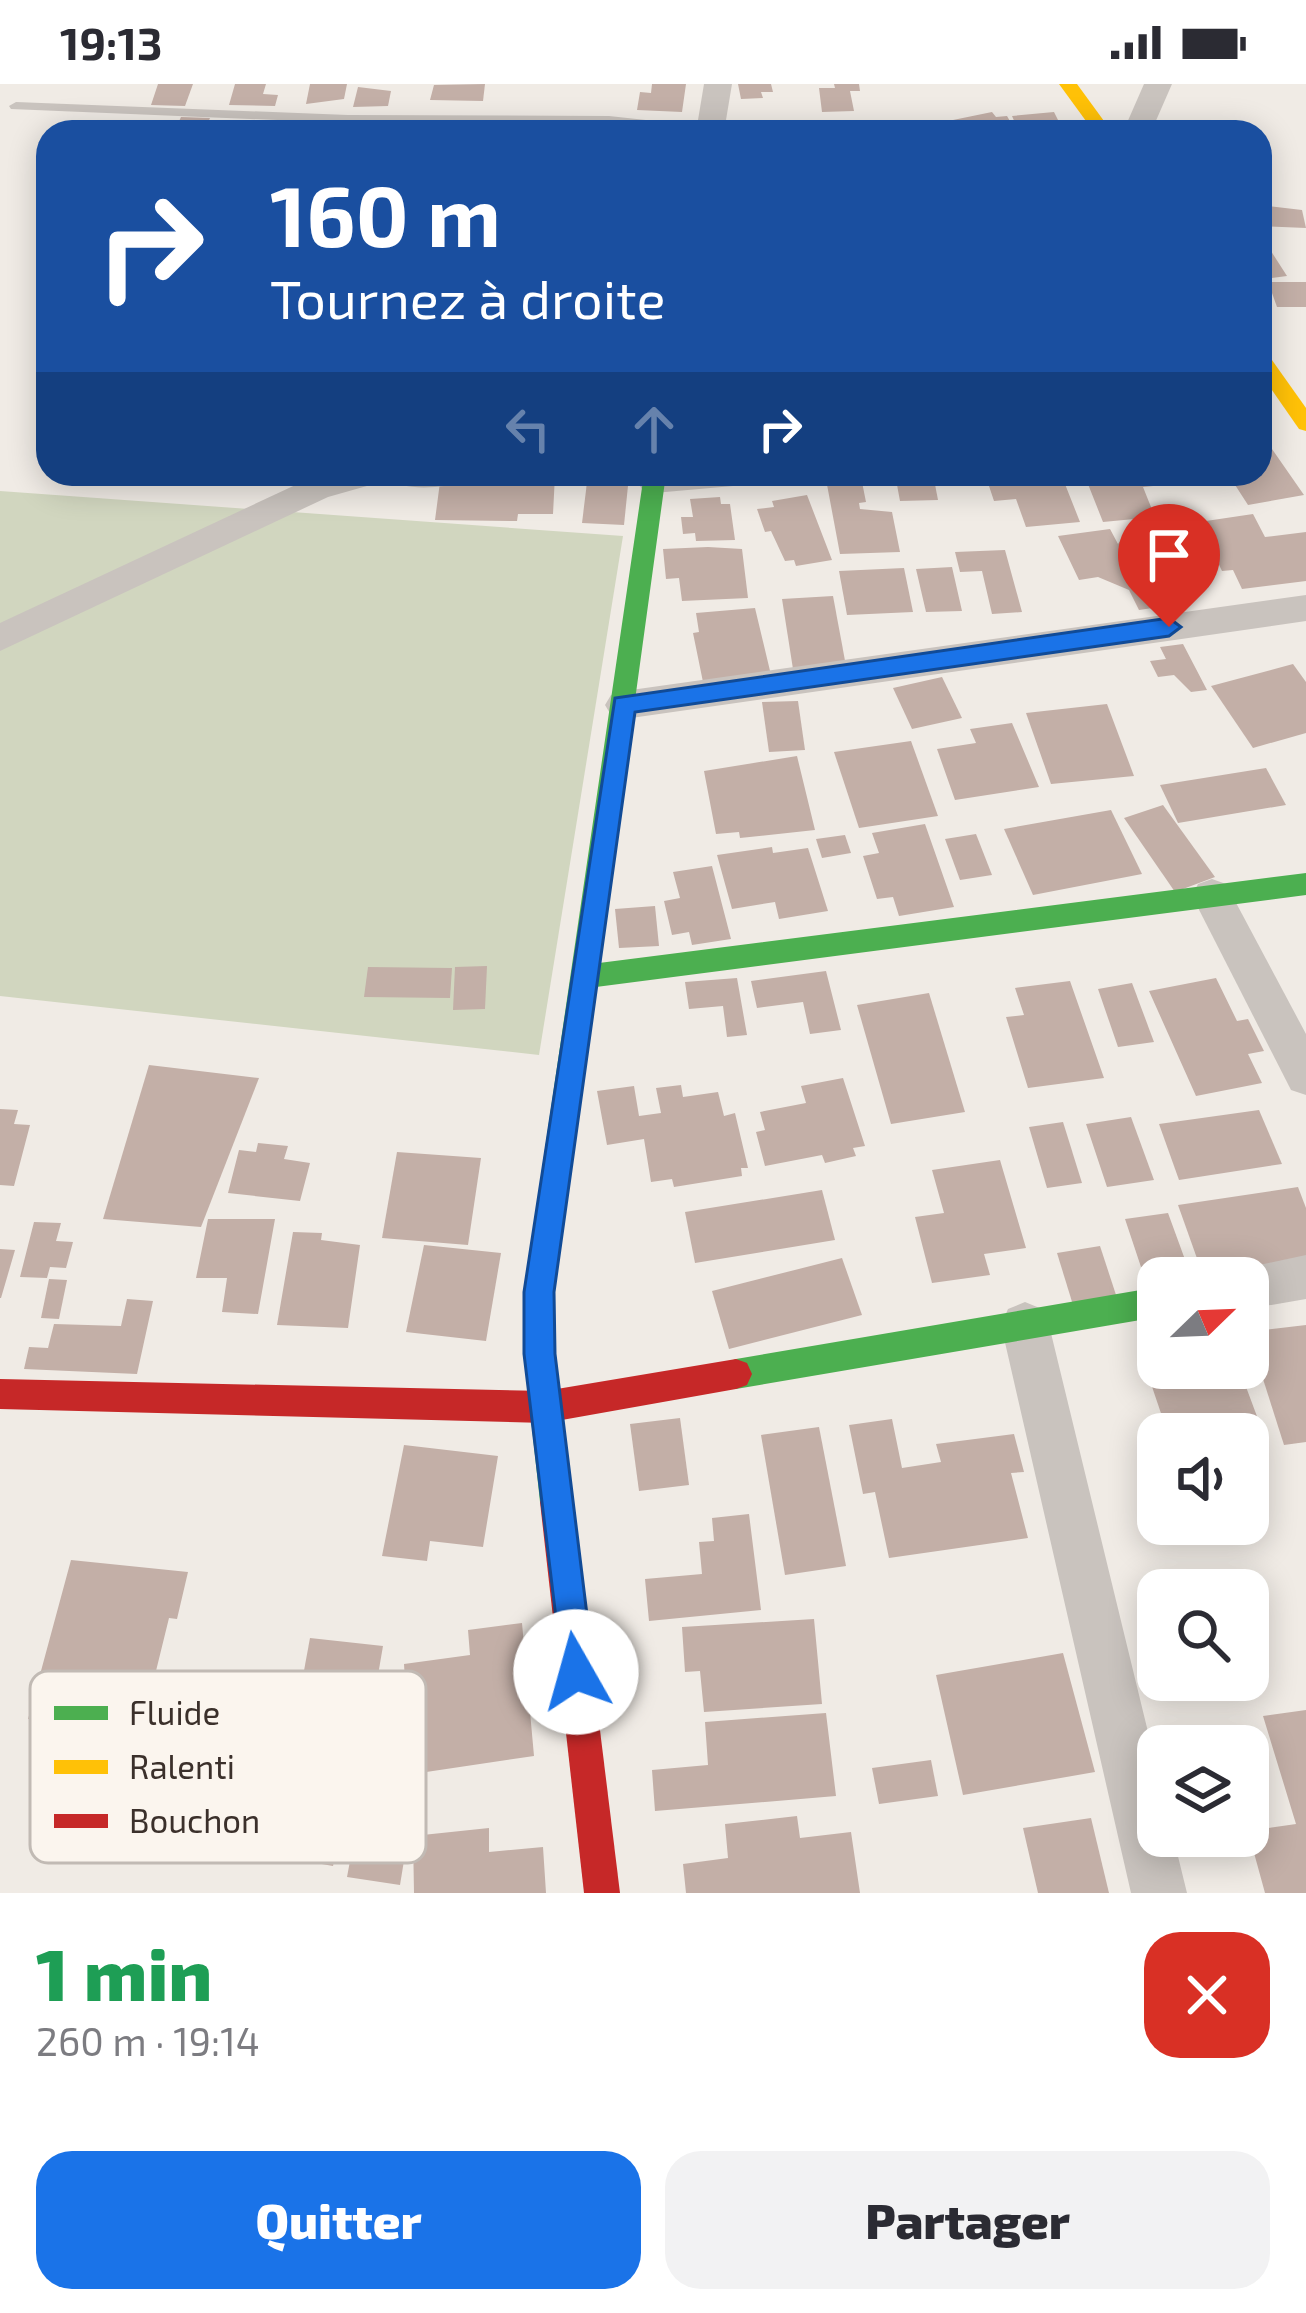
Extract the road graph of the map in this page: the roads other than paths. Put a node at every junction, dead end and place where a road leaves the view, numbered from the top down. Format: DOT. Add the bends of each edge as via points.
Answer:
graph roads {
  1 [pos="718,84"];
  2 [pos="1068,84"];
  3 [pos="1158,84"];
  4 [pos="16,106"];
  5 [pos="609,120"];
  6 [pos="712,120"];
  7 [pos="1094,120"];
  8 [pos="1142,120"];
  9 [pos="1273,399"];
  10 [pos="1306,424"];
  11 [pos="335,486"];
  12 [pos="654,486"];
  13 [pos="1306,608"];
  14 [pos="0,638"];
  15 [pos="624,705"];
  16 [pos="1306,884"];
  17 [pos="1212,896"];
  18 [pos="581,977"];
  19 [pos="1306,1076"];
  20 [pos="1306,1277"];
  21 [pos="1269,1283"];
  22 [pos="1137,1306"];
  23 [pos="1025,1325"];
  24 [pos="0,1394"];
  25 [pos="545,1407"];
  26 [pos="602,1893"];
  27 [pos="1159,1893"];
  1 -- 6 [label="street"];
  2 -- 7 [label="street"];
  3 -- 8 [label="street"];
  4 -- 5 [label="lane"];
  9 -- 10 [label="street"];
  11 -- 14 [label="street"];
  12 -- 15 [label="street"];
  13 -- 15 [label="street"];
  15 -- 18 [label="street"];
  16 -- 17 [label="street"];
  17 -- 18 [label="street"];
  17 -- 19 [label="street"];
  18 -- 25 [label="street" via="539,1292"];
  20 -- 21 [label="street"];
  22 -- 23 [label="street"];
  23 -- 25 [label="street"];
  23 -- 27 [label="street"];
  24 -- 25 [label="street"];
  25 -- 26 [label="street"];
}
